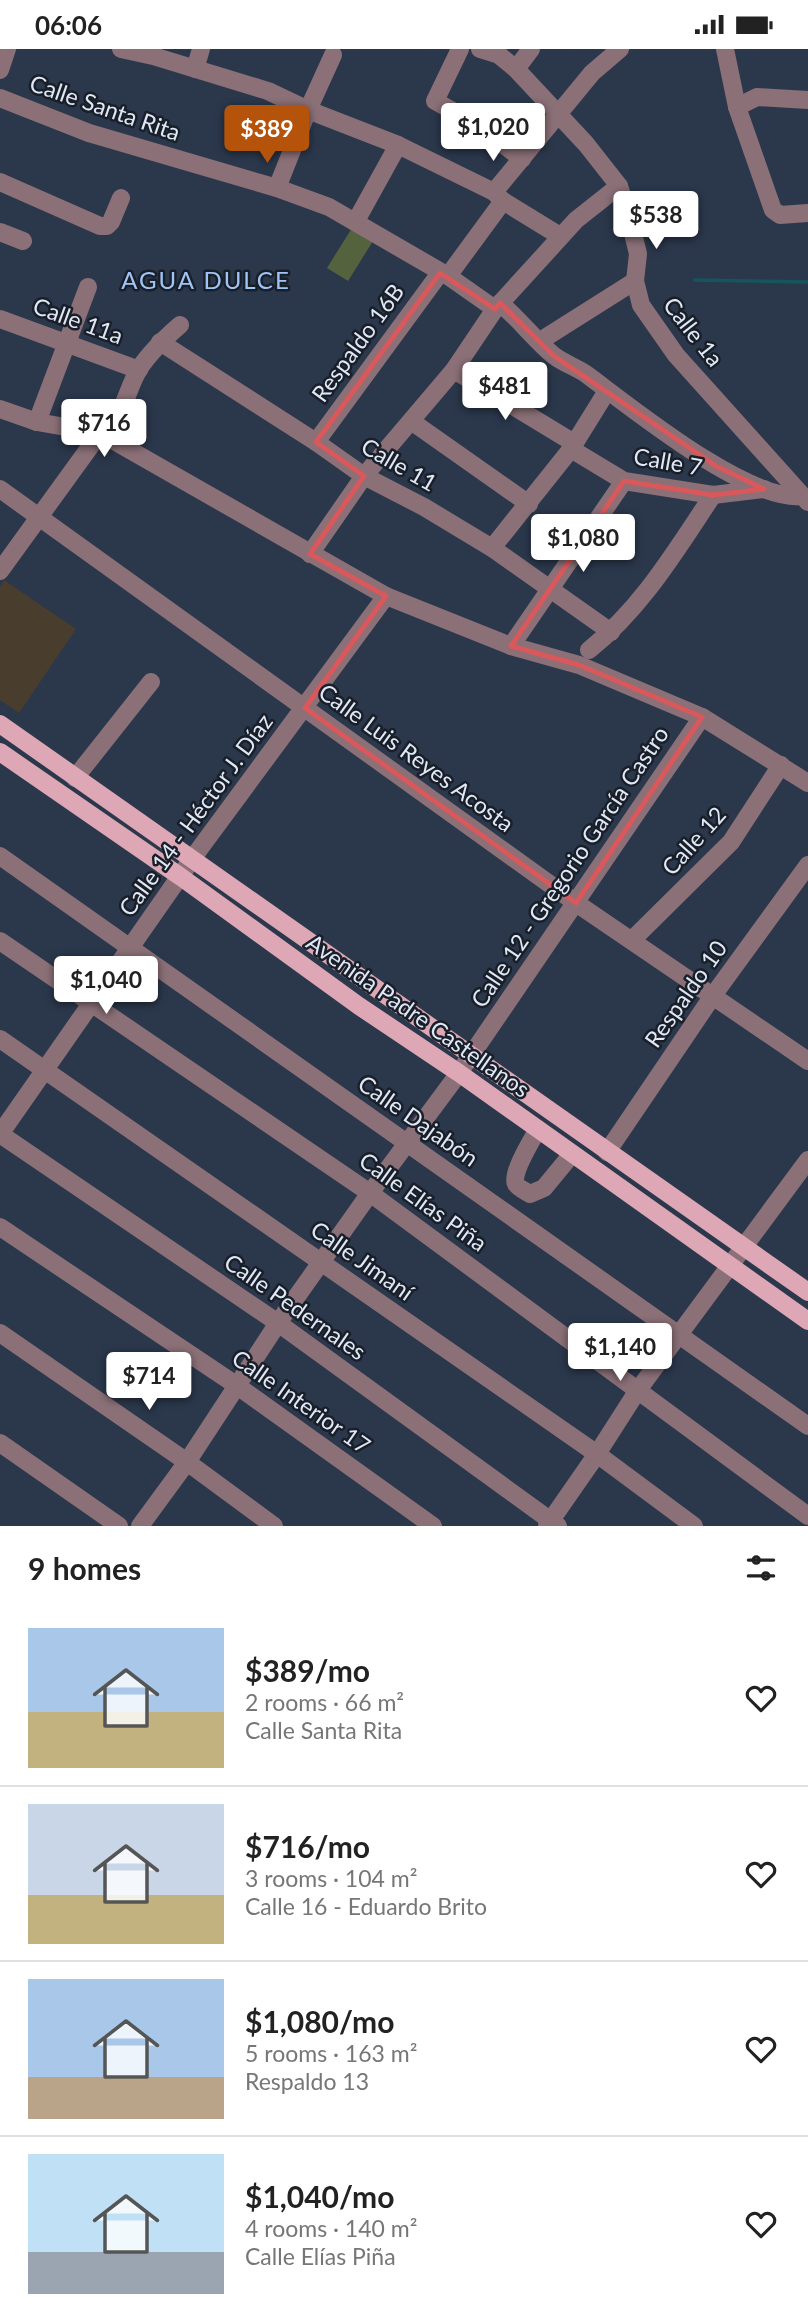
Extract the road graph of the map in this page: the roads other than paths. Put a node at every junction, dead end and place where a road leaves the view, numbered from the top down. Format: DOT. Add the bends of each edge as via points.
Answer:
graph roads {
  1 [pos="8,49"];
  2 [pos="121,49"];
  3 [pos="201,49"];
  4 [pos="460,49"];
  5 [pos="480,49"];
  6 [pos="531,49"];
  7 [pos="620,49"];
  8 [pos="725,49"];
  9 [pos="333,55"];
  10 [pos="195,69"];
  11 [pos="516,69"];
  12 [pos="0,70"];
  13 [pos="0,98"];
  14 [pos="808,100"];
  15 [pos="737,107"];
  16 [pos="307,110"];
  17 [pos="558,116"];
  18 [pos="398,145"];
  19 [pos="522,159"];
  20 [pos="0,182"];
  21 [pos="619,186"];
  22 [pos="277,188"];
  23 [pos="499,196"];
  24 [pos="121,198"];
  25 [pos="808,213"];
  26 [pos="356,221"];
  27 [pos="0,232"];
  28 [pos="560,236"];
  29 [pos="23,241"];
  30 [pos="444,275"];
  31 [pos="635,281"];
  32 [pos="88,288"];
  33 [pos="497,306"];
  34 [pos="0,319"];
  35 [pos="180,325"];
  36 [pos="540,341"];
  37 [pos="160,342"];
  38 [pos="67,344"];
  39 [pos="139,370"];
  40 [pos="454,370"];
  41 [pos="607,391"];
  42 [pos="0,409"];
  43 [pos="411,421"];
  44 [pos="37,422"];
  45 [pos="100,433"];
  46 [pos="316,442"];
  47 [pos="573,446"];
  48 [pos="364,476"];
  49 [pos="624,481"];
  50 [pos="0,489"];
  51 [pos="764,489"];
  52 [pos="713,495"];
  53 [pos="804,499"];
  54 [pos="529,504"];
  55 [pos="38,517"];
  56 [pos="492,548"];
  57 [pos="310,554"];
  58 [pos="0,571"];
  59 [pos="550,589"];
  60 [pos="386,596"];
  61 [pos="611,632"];
  62 [pos="510,646"];
  63 [pos="589,650"];
  64 [pos="151,682"];
  65 [pos="305,708"];
  66 [pos="702,717"];
  67 [pos="0,725"];
  68 [pos="0,752"];
  69 [pos="781,765"];
  70 [pos="75,778"];
  71 [pos="808,783"];
  72 [pos="0,856"];
  73 [pos="192,859"];
  74 [pos="808,865"];
  75 [pos="181,877"];
  76 [pos="576,903"];
  77 [pos="632,940"];
  78 [pos="0,941"];
  79 [pos="131,947"];
  80 [pos="712,997"];
  81 [pos="91,1004"];
  82 [pos="0,1039"];
  83 [pos="471,1055"];
  84 [pos="808,1061"];
  85 [pos="44,1070"];
  86 [pos="459,1073"];
  87 [pos="538,1129"];
  88 [pos="0,1134"];
  89 [pos="408,1144"];
  90 [pos="607,1151"];
  91 [pos="572,1154"];
  92 [pos="808,1160"];
  93 [pos="370,1192"];
  94 [pos="0,1227"];
  95 [pos="745,1248"];
  96 [pos="321,1263"];
  97 [pos="730,1267"];
  98 [pos="808,1292"];
  99 [pos="808,1321"];
  100 [pos="278,1323"];
  101 [pos="0,1333"];
  102 [pos="679,1335"];
  103 [pos="236,1385"];
  104 [pos="638,1390"];
  105 [pos="808,1426"];
  106 [pos="0,1443"];
  107 [pos="597,1454"];
  108 [pos="187,1462"];
  109 [pos="808,1516"];
  110 [pos="552,1524"];
  111 [pos="118,1526"];
  112 [pos="140,1526"];
  113 [pos="274,1526"];
  114 [pos="433,1526"];
  115 [pos="694,1526"];
  1 -- 12 [label="street"];
  2 -- 10 [label="street"];
  3 -- 10 [label="street"];
  4 -- 19 [label="street" via="435,101 478,125"];
  5 -- 11 [label="street, Calle 1a" via="499,55"];
  6 -- 11 [label="street"];
  7 -- 17 [label="street, Respaldo 16B" via="592,72"];
  8 -- 15 [label="street"];
  9 -- 16 [label="street"];
  10 -- 16 [label="street" via="268,91"];
  11 -- 17 [label="street, Calle 1a"];
  13 -- 22 [label="street, Calle Santa Rita" via="89,133"];
  14 -- 15 [label="street" via="757,97"];
  15 -- 25 [label="street" via="773,210 780,215"];
  16 -- 18 [label="street"];
  16 -- 22 [label="street"];
  17 -- 19 [label="street, Respaldo 16B"];
  17 -- 21 [label="street, Calle 1a"];
  18 -- 23 [label="street"];
  18 -- 26 [label="street"];
  19 -- 23 [label="street, Respaldo 16B"];
  20 -- 24 [label="street" via="100,226 111,222"];
  21 -- 28 [label="street"];
  21 -- 31 [label="street, Calle 1a" via="638,254"];
  22 -- 26 [label="street, Calle Santa Rita"];
  23 -- 28 [label="street"];
  23 -- 30 [label="street, Respaldo 16B"];
  26 -- 30 [label="street, Calle Santa Rita"];
  27 -- 29 [label="street"];
  28 -- 33 [label="street"];
  30 -- 33 [label="street, Calle Santa Rita"];
  30 -- 46 [label="street, Respaldo 16B"];
  31 -- 36 [label="street"];
  31 -- 53 [label="street, Calle 1a" via="641,305 677,355"];
  32 -- 38 [label="street"];
  33 -- 36 [label="street, Calle Santa Rita"];
  33 -- 40 [label="street"];
  34 -- 38 [label="street, Calle 11a"];
  35 -- 37 [label="street"];
  36 -- 41 [label="street, Calle Santa Rita" via="554,356"];
  37 -- 39 [label="street"];
  37 -- 46 [label="street, Calle 11"];
  38 -- 39 [label="street, Calle 11a"];
  38 -- 44 [label="street"];
  39 -- 45 [label="street" via="113,422"];
  40 -- 43 [label="street"];
  40 -- 47 [label="street, Calle 7"];
  41 -- 47 [label="street"];
  41 -- 51 [label="street, Calle Santa Rita" via="716,466"];
  42 -- 44 [label="street"];
  43 -- 48 [label="street"];
  43 -- 54 [label="street"];
  44 -- 45 [label="street"];
  45 -- 55 [label="street"];
  45 -- 57 [label="street"];
  46 -- 48 [label="street, Calle 11"];
  47 -- 49 [label="street, Calle 7"];
  47 -- 54 [label="street"];
  48 -- 56 [label="street, Calle 11"];
  48 -- 57 [label="street"];
  49 -- 52 [label="street, Calle 7"];
  49 -- 59 [label="street"];
  50 -- 55 [label="street, Calle Luis Reyes Acosta"];
  51 -- 52 [label="street, Calle 7"];
  51 -- 53 [label="street"];
  52 -- 61 [label="street" via="646,594"];
  54 -- 56 [label="street"];
  55 -- 58 [label="street"];
  55 -- 65 [label="street, Calle Luis Reyes Acosta"];
  56 -- 59 [label="street, Calle 11"];
  57 -- 60 [label="street"];
  59 -- 61 [label="street, Calle 11"];
  59 -- 62 [label="street"];
  60 -- 62 [label="street"];
  60 -- 65 [label="street, Calle 14 - Héctor J. Díaz"];
  61 -- 63 [label="street"];
  62 -- 66 [label="street" via="579,665"];
  64 -- 70 [label="street"];
  65 -- 73 [label="street, Calle 14 - Héctor J. Díaz"];
  65 -- 76 [label="street, Calle Luis Reyes Acosta"];
  66 -- 69 [label="street"];
  66 -- 76 [label="street, Calle 12 - Gregorio García Castro"];
  67 -- 70 [label="main road, Avenida Padre Castellanos"];
  68 -- 75 [label="main road, Avenida Padre Castellanos"];
  69 -- 71 [label="street"];
  69 -- 77 [label="street, Calle 12" via="731,842"];
  70 -- 73 [label="main road, Avenida Padre Castellanos"];
  72 -- 79 [label="street, Calle Dajabón"];
  73 -- 75 [label="street, Calle 14 - Héctor J. Díaz"];
  73 -- 83 [label="main road, Avenida Padre Castellanos"];
  74 -- 80 [label="street, Respaldo 10"];
  75 -- 79 [label="street, Calle 14 - Héctor J. Díaz"];
  75 -- 86 [label="main road, Avenida Padre Castellanos"];
  76 -- 77 [label="street, Calle Luis Reyes Acosta"];
  76 -- 83 [label="street, Calle 12 - Gregorio García Castro"];
  77 -- 80 [label="street, Calle Luis Reyes Acosta"];
  78 -- 81 [label="street, Calle Elías Piña"];
  79 -- 81 [label="street, Calle 14 - Héctor J. Díaz"];
  79 -- 89 [label="street, Calle Dajabón"];
  80 -- 84 [label="street, Calle Luis Reyes Acosta"];
  80 -- 90 [label="street, Respaldo 10"];
  81 -- 85 [label="street, Calle 14 - Héctor J. Díaz"];
  81 -- 93 [label="street, Calle Elías Piña"];
  82 -- 85 [label="street, Calle Jimaní"];
  83 -- 86 [label="street, Calle 12 - Gregorio García Castro"];
  83 -- 90 [label="main road, Avenida Padre Castellanos"];
  85 -- 88 [label="street, Calle 14 - Héctor J. Díaz"];
  85 -- 96 [label="street, Calle Jimaní"];
  86 -- 87 [label="main road, Avenida Padre Castellanos"];
  86 -- 89 [label="street, Calle 12 - Gregorio García Castro"];
  87 -- 91 [label="main road, Avenida Padre Castellanos"];
  87 -- 91 [label="street" via="518,1167 516,1184 535,1193"];
  88 -- 100 [label="street, Calle Pedernales"];
  89 -- 93 [label="street, Calle 12 - Gregorio García Castro"];
  89 -- 102 [label="street, Calle Dajabón"];
  90 -- 95 [label="main road, Avenida Padre Castellanos"];
  91 -- 97 [label="main road, Avenida Padre Castellanos"];
  92 -- 95 [label="street"];
  93 -- 96 [label="street, Calle 12 - Gregorio García Castro"];
  93 -- 104 [label="street, Calle Elías Piña"];
  94 -- 103 [label="street, Calle Interior 17"];
  95 -- 97 [label="street"];
  95 -- 98 [label="main road, Avenida Padre Castellanos"];
  96 -- 100 [label="street, Calle 12 - Gregorio García Castro"];
  96 -- 107 [label="street, Calle Jimaní"];
  97 -- 99 [label="main road, Avenida Padre Castellanos"];
  97 -- 102 [label="street"];
  100 -- 103 [label="street, Calle 12 - Gregorio García Castro"];
  100 -- 110 [label="street, Calle Pedernales"];
  101 -- 108 [label="street"];
  102 -- 104 [label="street"];
  102 -- 105 [label="street, Calle Dajabón"];
  103 -- 108 [label="street, Calle 12 - Gregorio García Castro"];
  103 -- 114 [label="street, Calle Interior 17"];
  104 -- 107 [label="street"];
  104 -- 109 [label="street, Calle Elías Piña"];
  106 -- 111 [label="street"];
  107 -- 110 [label="street"];
  107 -- 115 [label="street, Calle Jimaní"];
  108 -- 112 [label="street, Calle 12 - Gregorio García Castro"];
  108 -- 113 [label="street"];
}
